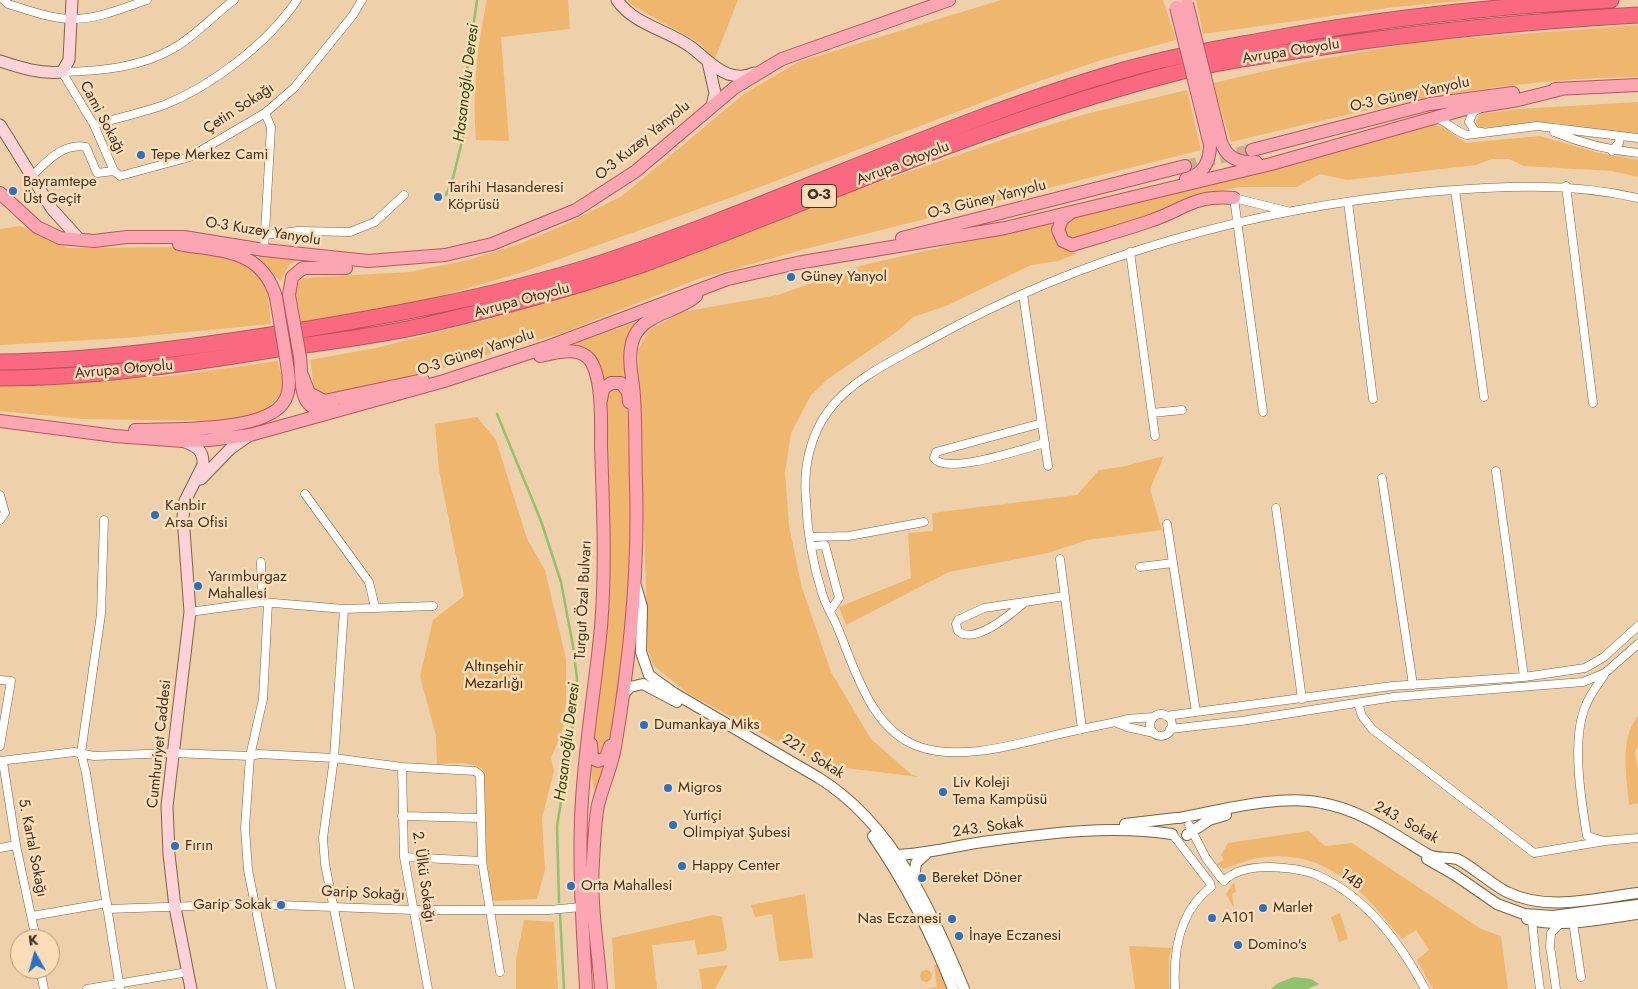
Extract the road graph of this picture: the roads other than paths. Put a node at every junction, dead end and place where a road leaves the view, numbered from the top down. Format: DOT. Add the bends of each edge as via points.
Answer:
graph roads {
  1 [pos="4,0"];
  2 [pos="72,0"];
  3 [pos="147,0"];
  4 [pos="234,0"];
  5 [pos="297,0"];
  6 [pos="362,0"];
  7 [pos="617,0"];
  8 [pos="949,0"];
  9 [pos="1611,0"];
  10 [pos="1181,3"];
  11 [pos="1638,16"];
  12 [pos="71,19"];
  13 [pos="0,62"];
  14 [pos="708,62"];
  15 [pos="62,72"];
  16 [pos="758,72"];
  17 [pos="1638,85"];
  18 [pos="1562,89"];
  19 [pos="1489,105"];
  20 [pos="712,106"];
  21 [pos="265,113"];
  22 [pos="1435,118"];
  23 [pos="0,125"];
  24 [pos="94,125"];
  25 [pos="1545,128"];
  26 [pos="1489,133"];
  27 [pos="1620,136"];
  28 [pos="1638,138"];
  29 [pos="1215,144"];
  30 [pos="1252,150"];
  31 [pos="1612,151"];
  32 [pos="1308,153"];
  33 [pos="1638,153"];
  34 [pos="1185,166"];
  35 [pos="117,173"];
  36 [pos="32,176"];
  37 [pos="1566,186"];
  38 [pos="1455,190"];
  39 [pos="0,193"];
  40 [pos="404,195"];
  41 [pos="1636,196"];
  42 [pos="1234,198"];
  43 [pos="1114,202"];
  44 [pos="1348,202"];
  45 [pos="52,209"];
  46 [pos="1072,212"];
  47 [pos="1290,212"];
  48 [pos="1238,222"];
  49 [pos="51,234"];
  50 [pos="265,235"];
  51 [pos="80,240"];
  52 [pos="94,241"];
  53 [pos="264,250"];
  54 [pos="1130,252"];
  55 [pos="445,255"];
  56 [pos="797,263"];
  57 [pos="707,286"];
  58 [pos="1023,294"];
  59 [pos="0,362"];
  60 [pos="478,369"];
  61 [pos="302,374"];
  62 [pos="0,378"];
  63 [pos="444,381"];
  64 [pos="1484,397"];
  65 [pos="1372,399"];
  66 [pos="1593,403"];
  67 [pos="1182,410"];
  68 [pos="1263,412"];
  69 [pos="1152,413"];
  70 [pos="601,420"];
  71 [pos="0,421"];
  72 [pos="1042,423"];
  73 [pos="95,433"];
  74 [pos="250,435"];
  75 [pos="1155,436"];
  76 [pos="183,441"];
  77 [pos="1045,444"];
  78 [pos="634,450"];
  79 [pos="1048,466"];
  80 [pos="1496,471"];
  81 [pos="1382,478"];
  82 [pos="305,494"];
  83 [pos="0,495"];
  84 [pos="185,501"];
  85 [pos="1276,508"];
  86 [pos="0,520"];
  87 [pos="104,520"];
  88 [pos="924,522"];
  89 [pos="1167,524"];
  90 [pos="812,542"];
  91 [pos="1060,559"];
  92 [pos="261,562"];
  93 [pos="1173,563"];
  94 [pos="1140,567"];
  95 [pos="635,583"];
  96 [pos="1065,596"];
  97 [pos="265,602"];
  98 [pos="1025,602"];
  99 [pos="434,606"];
  100 [pos="375,607"];
  101 [pos="344,609"];
  102 [pos="830,611"];
  103 [pos="190,612"];
  104 [pos="1638,626"];
  105 [pos="1638,644"];
  106 [pos="1605,673"];
  107 [pos="1524,677"];
  108 [pos="0,680"];
  109 [pos="1413,685"];
  110 [pos="594,689"];
  111 [pos="624,694"];
  112 [pos="1302,699"];
  113 [pos="1358,703"];
  114 [pos="1196,712"];
  115 [pos="1166,716"];
  116 [pos="1153,717"];
  117 [pos="1117,723"];
  118 [pos="1082,728"];
  119 [pos="1170,729"];
  120 [pos="1154,733"];
  121 [pos="0,746"];
  122 [pos="81,753"];
  123 [pos="172,753"];
  124 [pos="250,756"];
  125 [pos="334,758"];
  126 [pos="1,761"];
  127 [pos="402,767"];
  128 [pos="4,800"];
  129 [pos="402,816"];
  130 [pos="480,818"];
  131 [pos="1178,818"];
  132 [pos="1190,830"];
  133 [pos="1085,831"];
  134 [pos="1173,835"];
  135 [pos="1587,836"];
  136 [pos="1638,838"];
  137 [pos="1605,841"];
  138 [pos="16,845"];
  139 [pos="1581,845"];
  140 [pos="0,848"];
  141 [pos="926,854"];
  142 [pos="896,855"];
  143 [pos="404,857"];
  144 [pos="482,861"];
  145 [pos="914,879"];
  146 [pos="1638,893"];
  147 [pos="254,904"];
  148 [pos="1638,905"];
  149 [pos="107,906"];
  150 [pos="333,906"];
  151 [pos="175,907"];
  152 [pos="587,908"];
  153 [pos="490,909"];
  154 [pos="413,910"];
  155 [pos="1511,910"];
  156 [pos="1638,914"];
  157 [pos="32,916"];
  158 [pos="1532,920"];
  159 [pos="1573,922"];
  160 [pos="1561,923"];
  161 [pos="34,929"];
  162 [pos="1552,960"];
  163 [pos="1536,962"];
  164 [pos="188,972"];
  165 [pos="500,972"];
  166 [pos="1580,977"];
  167 [pos="120,986"];
  168 [pos="87,989"];
  169 [pos="191,989"];
  170 [pos="272,989"];
  171 [pos="350,989"];
  172 [pos="428,989"];
  173 [pos="586,989"];
  174 [pos="601,989"];
  175 [pos="953,989"];
  176 [pos="964,989"];
  177 [pos="1175,989"];
  178 [pos="1425,989"];
  179 [pos="1540,989"];
  180 [pos="1556,989"];
  1 -- 12 [label="street" via="48,16"];
  2 -- 12 [label="main road"];
  3 -- 12 [label="street" via="104,15"];
  4 -- 15 [label="street" via="174,48 142,62 99,71"];
  5 -- 24 [label="street" via="266,37 222,74 164,104"];
  6 -- 21 [label="street, Çetin Sokağı" via="299,82"];
  7 -- 14 [label="main road" via="636,17 690,46"];
  8 -- 16 [label="main road, O-3 Kuzey Yanyolu" via="808,48"];
  9 -- 59 [label="highway, Avrupa Otoyolu / O-3" via="1509,7 1356,25 1171,58 1019,103 658,243 592,265 454,302 318,327 160,350 74,359"];
  10 -- 29 [label="main road, bridge"];
  11 -- 62 [label="highway, Avrupa Otoyolu / O-3" via="1503,24 1390,37 1182,71 1021,120 640,265 504,307 393,331 178,365 50,377"];
  12 -- 15 [label="main road" via="69,60"];
  13 -- 15 [label="main road" via="28,70"];
  14 -- 16 [label="main road" via="729,74 744,77"];
  14 -- 20 [label="main road" via="715,93"];
  15 -- 24 [label="street, Cami Sokağı"];
  16 -- 20 [label="main road, O-3 Kuzey Yanyolu"];
  17 -- 18 [label="main road, O-3 Güney Yanyolu"];
  18 -- 19 [label="main road"];
  18 -- 30 [label="main road, O-3 Güney Yanyolu" via="1469,97 1430,104"];
  19 -- 22 [label="main road"];
  19 -- 26 [label="street" via="1473,112 1469,122 1475,131"];
  20 -- 55 [label="main road, O-3 Kuzey Yanyolu" via="623,181 576,210 500,241"];
  21 -- 35 [label="street, Çetin Sokağı" via="190,157"];
  21 -- 50 [label="street" via="271,127"];
  22 -- 26 [label="street" via="1445,121 1459,133"];
  22 -- 32 [label="main road"];
  23 -- 36 [label="main road"];
  24 -- 35 [label="street, Cami Sokağı"];
  25 -- 26 [label="street" via="1537,126"];
  25 -- 27 [label="street"];
  25 -- 31 [label="street"];
  27 -- 28 [label="street"];
  27 -- 31 [label="street"];
  29 -- 32 [label="main road" via="1239,162"];
  29 -- 43 [label="main road" via="1205,166 1193,177"];
  31 -- 33 [label="street"];
  32 -- 43 [label="main road"];
  34 -- 56 [label="main road, O-3 Güney Yanyolu"];
  35 -- 36 [label="street" via="97,173 86,148 79,146 50,157"];
  36 -- 45 [label="main road"];
  37 -- 38 [label="street" via="1518,185"];
  37 -- 41 [label="street"];
  37 -- 66 [label="street"];
  38 -- 44 [label="street"];
  38 -- 64 [label="street"];
  39 -- 49 [label="main road, O-3 Kuzey Yanyolu" via="36,227"];
  40 -- 50 [label="street" via="375,222 350,232"];
  42 -- 46 [label="main road" via="1212,196 1187,203 1152,220 1072,246 1061,239 1058,230 1062,219"];
  42 -- 47 [label="street"];
  42 -- 48 [label="street"];
  43 -- 46 [label="main road"];
  44 -- 47 [label="street"];
  44 -- 65 [label="street"];
  45 -- 49 [label="main road"];
  45 -- 51 [label="main road"];
  46 -- 56 [label="main road" via="1005,228"];
  47 -- 48 [label="street"];
  48 -- 54 [label="street"];
  48 -- 68 [label="street"];
  49 -- 51 [label="main road, O-3 Kuzey Yanyolu"];
  50 -- 53 [label="street"];
  51 -- 52 [label="main road, O-3 Kuzey Yanyolu"];
  52 -- 53 [label="main road, O-3 Kuzey Yanyolu" via="127,237 184,237"];
  52 -- 73 [label="main road, bridge" via="171,242 243,256 265,271 276,297 289,384 285,402 278,411 260,420 230,425"];
  53 -- 55 [label="main road, O-3 Kuzey Yanyolu" via="368,261"];
  54 -- 58 [label="street"];
  54 -- 69 [label="street"];
  55 -- 61 [label="main road, bridge" via="370,269 303,268 292,276 289,295"];
  56 -- 57 [label="main road, O-3 Güney Yanyolu"];
  57 -- 60 [label="main road, O-3 Güney Yanyolu" via="544,348"];
  57 -- 78 [label="main road, Turgut Özal Bulvarı" via="693,298 653,318 635,336 630,358"];
  58 -- 72 [label="street"];
  58 -- 90 [label="street" via="980,313 882,366 833,406 813,437 806,472 805,499"];
  60 -- 61 [label="main road" via="324,401 309,392"];
  60 -- 63 [label="main road, O-3 Güney Yanyolu"];
  60 -- 70 [label="main road, Turgut Özal Bulvarı" via="561,352 578,352 589,358 596,370"];
  61 -- 63 [label="main road" via="306,403 319,410"];
  63 -- 74 [label="main road, O-3 Güney Yanyolu"];
  67 -- 69 [label="street"];
  69 -- 75 [label="street"];
  70 -- 78 [label="main road" via="603,389 611,383 621,383 628,392"];
  70 -- 110 [label="main road, Turgut Özal Bulvarı" via="604,575"];
  71 -- 73 [label="main road"];
  72 -- 77 [label="street"];
  72 -- 77 [label="street" via="936,452 934,458 940,463 958,466"];
  73 -- 76 [label="main road, O-3 Güney Yanyolu"];
  74 -- 76 [label="main road, O-3 Güney Yanyolu"];
  74 -- 84 [label="main road" via="213,465"];
  76 -- 84 [label="main road, Cumhuriyet Caddesi" via="198,448 203,458 203,465"];
  77 -- 79 [label="street"];
  78 -- 95 [label="main road, Turgut Özal Bulvarı"];
  80 -- 107 [label="street"];
  81 -- 109 [label="street"];
  82 -- 100 [label="street" via="369,582"];
  83 -- 86 [label="street" via="5,513"];
  84 -- 103 [label="main road, Cumhuriyet Caddesi" via="183,533"];
  85 -- 112 [label="street"];
  87 -- 122 [label="street" via="101,614"];
  88 -- 90 [label="street"];
  89 -- 93 [label="street"];
  90 -- 102 [label="street" via="821,588"];
  90 -- 102 [label="street" via="825,545 839,598"];
  91 -- 96 [label="street"];
  92 -- 97 [label="street"];
  93 -- 94 [label="street"];
  93 -- 114 [label="street"];
  95 -- 111 [label="main road, Turgut Özal Bulvarı"];
  95 -- 142 [label="street, 221. Sokak" via="642,607 641,652 649,676 837,789 855,805"];
  96 -- 98 [label="street"];
  96 -- 118 [label="street"];
  97 -- 101 [label="street"];
  97 -- 103 [label="street"];
  97 -- 124 [label="street" via="263,699"];
  98 -- 98 [label="street" via="984,608 962,617 956,628 961,634 987,630"];
  99 -- 100 [label="street"];
  100 -- 101 [label="street"];
  101 -- 125 [label="street"];
  102 -- 118 [label="street" via="850,661 877,712 898,736 917,746 958,753"];
  103 -- 123 [label="main road, Cumhuriyet Caddesi"];
  104 -- 107 [label="street" via="1585,668"];
  105 -- 106 [label="street"];
  106 -- 113 [label="street" via="1594,679 1554,686 1394,697"];
  106 -- 135 [label="street" via="1585,706 1578,748"];
  107 -- 109 [label="street"];
  108 -- 121 [label="street" via="11,681"];
  109 -- 112 [label="street"];
  110 -- 111 [label="main road" via="590,753 598,761 608,754"];
  110 -- 152 [label="main road, Turgut Özal Bulvarı" via="581,819"];
  111 -- 152 [label="main road, Turgut Özal Bulvarı" via="614,749 598,806"];
  111 -- 175 [label="street, 221. Sokak" via="636,684 651,687 814,780 839,799 864,823 895,868 932,939"];
  112 -- 114 [label="street"];
  113 -- 119 [label="street"];
  113 -- 139 [label="street" via="1362,716 1372,729 1534,854"];
  114 -- 115 [label="street"];
  115 -- 116 [label="street"];
  115 -- 119 [label="street"];
  116 -- 117 [label="street"];
  116 -- 120 [label="street" via="1150,724"];
  117 -- 118 [label="street"];
  117 -- 120 [label="street"];
  119 -- 120 [label="street" via="1164,735"];
  122 -- 123 [label="street" via="94,756"];
  122 -- 126 [label="street"];
  122 -- 149 [label="street"];
  123 -- 124 [label="street"];
  123 -- 151 [label="main road, Cumhuriyet Caddesi" via="167,806"];
  124 -- 125 [label="street"];
  124 -- 147 [label="street" via="245,828"];
  125 -- 127 [label="street"];
  125 -- 150 [label="street" via="323,838 324,864"];
  126 -- 128 [label="street, 5. Kartal Sokağı"];
  127 -- 129 [label="street, 2. Ülkü Sokağı"];
  127 -- 130 [label="street" via="476,771 480,775"];
  128 -- 138 [label="street, 5. Kartal Sokağı"];
  129 -- 130 [label="street"];
  129 -- 143 [label="street, 2. Ülkü Sokağı"];
  130 -- 144 [label="street"];
  131 -- 132 [label="street" via="1186,820"];
  131 -- 133 [label="street, 243. Sokak"];
  131 -- 134 [label="street" via="1170,826"];
  131 -- 146 [label="street, 243. Sokak" via="1273,802 1322,803 1368,818 1430,856 1457,859 1495,886 1526,899 1571,901"];
  132 -- 134 [label="street" via="1179,838"];
  132 -- 155 [label="street, 243. Sokak" via="1209,820 1273,809 1305,807 1334,812 1361,821"];
  132 -- 178 [label="street, 14B" via="1222,879 1240,870 1291,868 1318,875 1341,888 1388,931"];
  133 -- 134 [label="street, 243. Sokak" via="1132,829"];
  133 -- 141 [label="street, 243. Sokak" via="989,841"];
  134 -- 177 [label="street" via="1211,885 1195,903 1179,934 1174,956"];
  135 -- 137 [label="street"];
  135 -- 139 [label="street"];
  136 -- 137 [label="street"];
  137 -- 139 [label="street"];
  138 -- 140 [label="street"];
  138 -- 157 [label="street, 5. Kartal Sokağı"];
  141 -- 142 [label="street, 243. Sokak"];
  141 -- 145 [label="street" via="916,863"];
  142 -- 145 [label="street, 221. Sokak"];
  143 -- 144 [label="street"];
  143 -- 154 [label="street, 2. Ülkü Sokağı"];
  144 -- 153 [label="street"];
  145 -- 176 [label="street, 221. Sokak"];
  147 -- 150 [label="street, Garip Sokağı"];
  147 -- 151 [label="street, Garip Sokağı"];
  147 -- 170 [label="street"];
  148 -- 155 [label="street, 243. Sokak" via="1553,916"];
  149 -- 151 [label="street, Garip Sokağı"];
  149 -- 157 [label="street, Garip Sokağı"];
  149 -- 167 [label="street"];
  150 -- 154 [label="street, Garip Sokağı"];
  150 -- 171 [label="street"];
  151 -- 164 [label="main road, Cumhuriyet Caddesi"];
  152 -- 153 [label="street, Garip Sokağı"];
  152 -- 173 [label="main road, Turgut Özal Bulvarı"];
  152 -- 174 [label="main road, Turgut Özal Bulvarı"];
  153 -- 154 [label="street, Garip Sokağı"];
  153 -- 165 [label="street"];
  154 -- 172 [label="street, 2. Ülkü Sokağı"];
  155 -- 158 [label="street"];
  156 -- 159 [label="street"];
  157 -- 161 [label="street, 5. Kartal Sokağı"];
  158 -- 160 [label="street"];
  158 -- 163 [label="street"];
  159 -- 160 [label="street"];
  159 -- 166 [label="street"];
  160 -- 162 [label="street" via="1551,933"];
  162 -- 163 [label="street"];
  162 -- 180 [label="street"];
  163 -- 179 [label="street"];
  164 -- 167 [label="street"];
  164 -- 169 [label="main road, Cumhuriyet Caddesi"];
  167 -- 168 [label="street"];
}
